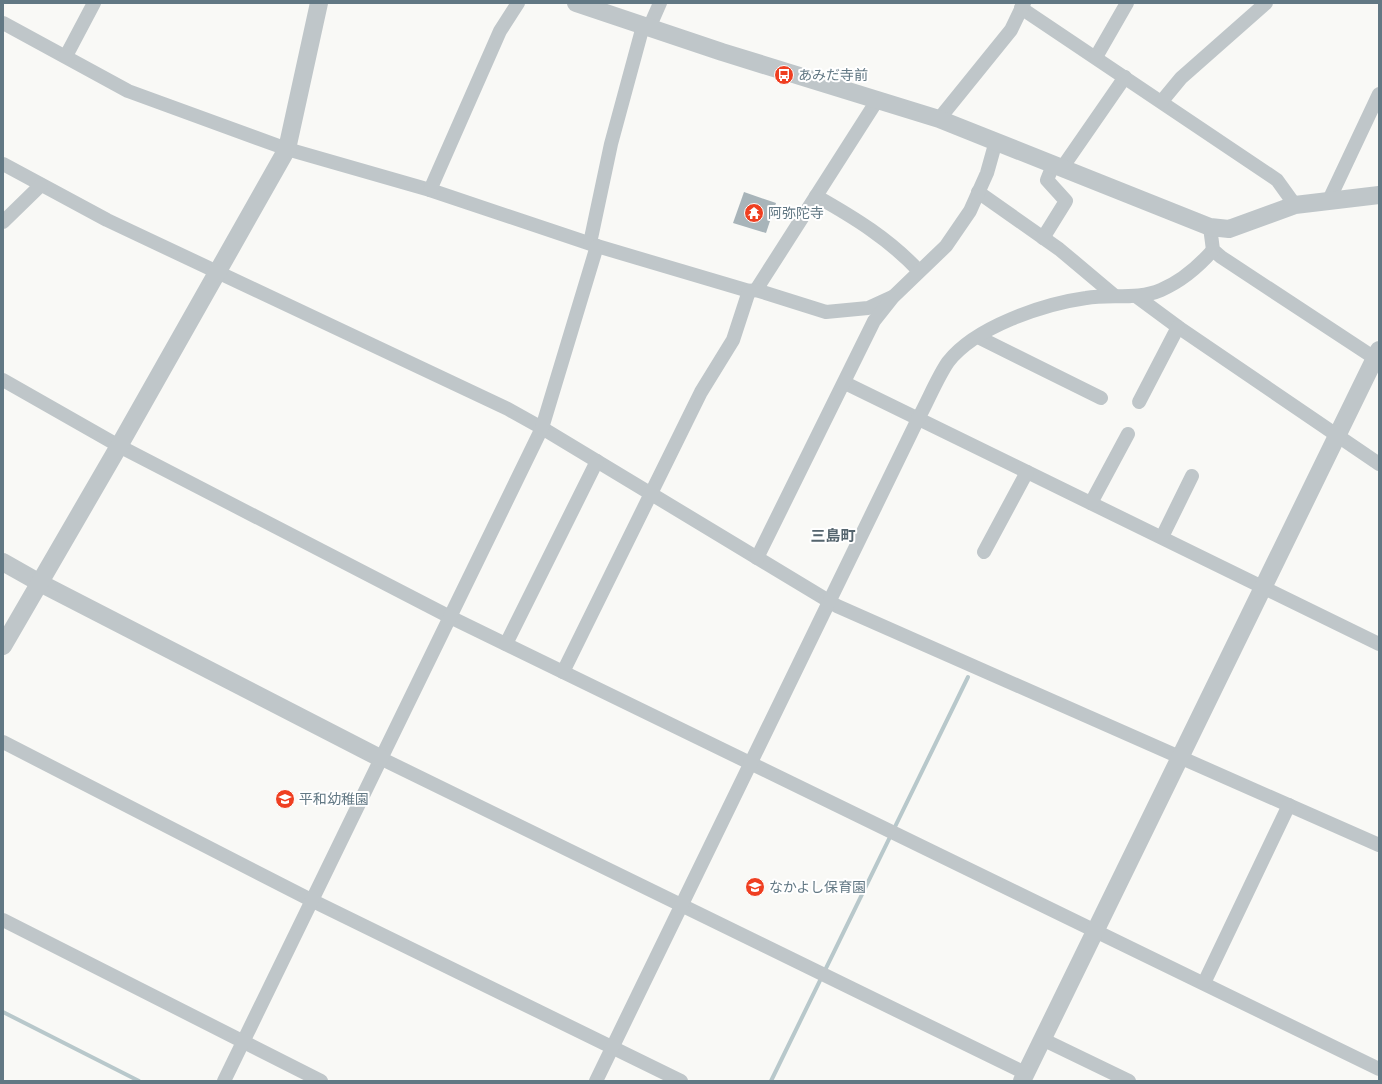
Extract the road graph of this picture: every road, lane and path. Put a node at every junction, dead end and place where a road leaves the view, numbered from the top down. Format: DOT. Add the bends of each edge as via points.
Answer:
graph roads {
  1 [pos="94,3"];
  2 [pos="319,3"];
  3 [pos="518,3"];
  4 [pos="576,3"];
  5 [pos="660,3"];
  6 [pos="1127,3"];
  7 [pos="1266,3"];
  8 [pos="1022,5"];
  9 [pos="3,23"];
  10 [pos="646,27"];
  11 [pos="66,56"];
  12 [pos="1096,57"];
  13 [pos="1125,77"];
  14 [pos="1379,94"];
  15 [pos="878,99"];
  16 [pos="1162,101"];
  17 [pos="939,119"];
  18 [pos="996,141"];
  19 [pos="287,149"];
  20 [pos="3,164"];
  21 [pos="1058,166"];
  22 [pos="42,185"];
  23 [pos="430,190"];
  24 [pos="978,192"];
  25 [pos="1379,195"];
  26 [pos="816,196"];
  27 [pos="1329,200"];
  28 [pos="1296,205"];
  29 [pos="3,222"];
  30 [pos="1210,227"];
  31 [pos="1043,238"];
  32 [pos="594,244"];
  33 [pos="1214,250"];
  34 [pos="919,271"];
  35 [pos="217,272"];
  36 [pos="753,291"];
  37 [pos="1116,296"];
  38 [pos="1136,296"];
  39 [pos="893,297"];
  40 [pos="1178,327"];
  41 [pos="978,337"];
  42 [pos="1378,356"];
  43 [pos="3,380"];
  44 [pos="845,383"];
  45 [pos="1101,398"];
  46 [pos="1139,402"];
  47 [pos="918,419"];
  48 [pos="542,428"];
  49 [pos="1128,434"];
  50 [pos="1337,434"];
  51 [pos="119,446"];
  52 [pos="597,461"];
  53 [pos="1379,464"];
  54 [pos="1027,472"];
  55 [pos="1192,476"];
  56 [pos="651,494"];
  57 [pos="1092,503"];
  58 [pos="1162,538"];
  59 [pos="984,552"];
  60 [pos="757,558"];
  61 [pos="3,562"];
  62 [pos="40,583"];
  63 [pos="1263,587"];
  64 [pos="829,602"];
  65 [pos="450,617"];
  66 [pos="506,644"];
  67 [pos="1379,644"];
  68 [pos="3,646"];
  69 [pos="563,672"];
  70 [pos="3,742"];
  71 [pos="1180,757"];
  72 [pos="380,758"];
  73 [pos="750,762"];
  74 [pos="1289,805"];
  75 [pos="1379,845"];
  76 [pos="311,900"];
  77 [pos="682,904"];
  78 [pos="3,920"];
  79 [pos="1095,930"];
  80 [pos="1204,984"];
  81 [pos="1042,1039"];
  82 [pos="243,1043"];
  83 [pos="612,1047"];
  84 [pos="1379,1069"];
  85 [pos="1023,1077"];
  86 [pos="224,1081"];
  87 [pos="321,1081"];
  88 [pos="596,1081"];
  89 [pos="682,1081"];
  90 [pos="1129,1081"];
  1 -- 11 [label="street"];
  2 -- 19 [label="street"];
  3 -- 23 [label="street" via="500,31"];
  4 -- 10 [label="street"];
  5 -- 10 [label="street"];
  6 -- 12 [label="street"];
  7 -- 16 [label="street" via="1181,78"];
  8 -- 12 [label="street"];
  8 -- 17 [label="street" via="1011,30"];
  9 -- 11 [label="street"];
  10 -- 15 [label="street"];
  10 -- 32 [label="street" via="611,144"];
  11 -- 19 [label="street" via="128,91"];
  12 -- 13 [label="street"];
  13 -- 16 [label="street"];
  13 -- 21 [label="street"];
  14 -- 27 [label="street"];
  15 -- 17 [label="street"];
  15 -- 26 [label="street"];
  16 -- 28 [label="street" via="1277,180"];
  17 -- 18 [label="street"];
  18 -- 21 [label="street"];
  18 -- 24 [label="street" via="987,173"];
  19 -- 23 [label="street"];
  19 -- 35 [label="street"];
  20 -- 22 [label="street"];
  21 -- 30 [label="street"];
  21 -- 31 [label="street" via="1048,180 1066,200"];
  22 -- 29 [label="street"];
  22 -- 35 [label="street" via="107,220"];
  23 -- 32 [label="street"];
  24 -- 31 [label="street"];
  24 -- 34 [label="street" via="970,211 946,246"];
  25 -- 27 [label="street"];
  26 -- 34 [label="street" via="883,238"];
  26 -- 36 [label="street"];
  27 -- 28 [label="street"];
  28 -- 30 [label="street" via="1229,229"];
  30 -- 33 [label="street"];
  31 -- 37 [label="street"];
  32 -- 36 [label="street"];
  32 -- 48 [label="street"];
  33 -- 38 [label="street" via="1197,268 1161,290"];
  33 -- 42 [label="street" via="1221,257"];
  34 -- 39 [label="street"];
  35 -- 48 [label="street" via="508,409"];
  35 -- 51 [label="street"];
  36 -- 39 [label="street" via="826,312 868,308"];
  36 -- 56 [label="street" via="733,340 701,392"];
  37 -- 38 [label="street"];
  37 -- 41 [label="street" via="1086,298 1035,310 996,325"];
  38 -- 40 [label="street"];
  39 -- 44 [label="street" via="874,321"];
  40 -- 46 [label="street"];
  40 -- 50 [label="street"];
  41 -- 45 [label="street"];
  41 -- 47 [label="street" via="961,349 948,363"];
  42 -- 50 [label="street"];
  43 -- 51 [label="street"];
  44 -- 47 [label="street"];
  44 -- 60 [label="street"];
  47 -- 54 [label="street"];
  47 -- 64 [label="street"];
  48 -- 52 [label="street"];
  48 -- 65 [label="street"];
  49 -- 57 [label="street"];
  50 -- 53 [label="street"];
  50 -- 63 [label="street"];
  51 -- 62 [label="street"];
  51 -- 65 [label="street"];
  52 -- 56 [label="street"];
  52 -- 66 [label="street"];
  54 -- 57 [label="street"];
  54 -- 59 [label="street"];
  55 -- 58 [label="street"];
  56 -- 60 [label="street"];
  56 -- 69 [label="street"];
  57 -- 58 [label="street"];
  58 -- 63 [label="street"];
  60 -- 64 [label="street"];
  61 -- 62 [label="street"];
  62 -- 68 [label="street"];
  62 -- 72 [label="street"];
  63 -- 67 [label="street"];
  63 -- 71 [label="street"];
  64 -- 71 [label="street"];
  64 -- 73 [label="street"];
  65 -- 66 [label="street"];
  65 -- 72 [label="street"];
  66 -- 69 [label="street"];
  69 -- 73 [label="street"];
  70 -- 76 [label="street"];
  71 -- 74 [label="street"];
  71 -- 79 [label="street"];
  72 -- 76 [label="street"];
  72 -- 77 [label="street"];
  73 -- 77 [label="street"];
  73 -- 79 [label="street"];
  74 -- 75 [label="street"];
  74 -- 80 [label="street"];
  76 -- 82 [label="street"];
  76 -- 83 [label="street"];
  77 -- 83 [label="street"];
  77 -- 85 [label="street"];
  78 -- 82 [label="street"];
  79 -- 80 [label="street"];
  79 -- 81 [label="street"];
  80 -- 84 [label="street"];
  81 -- 85 [label="street"];
  81 -- 90 [label="street"];
  82 -- 86 [label="street"];
  82 -- 87 [label="street"];
  83 -- 88 [label="street"];
  83 -- 89 [label="street"];
}
